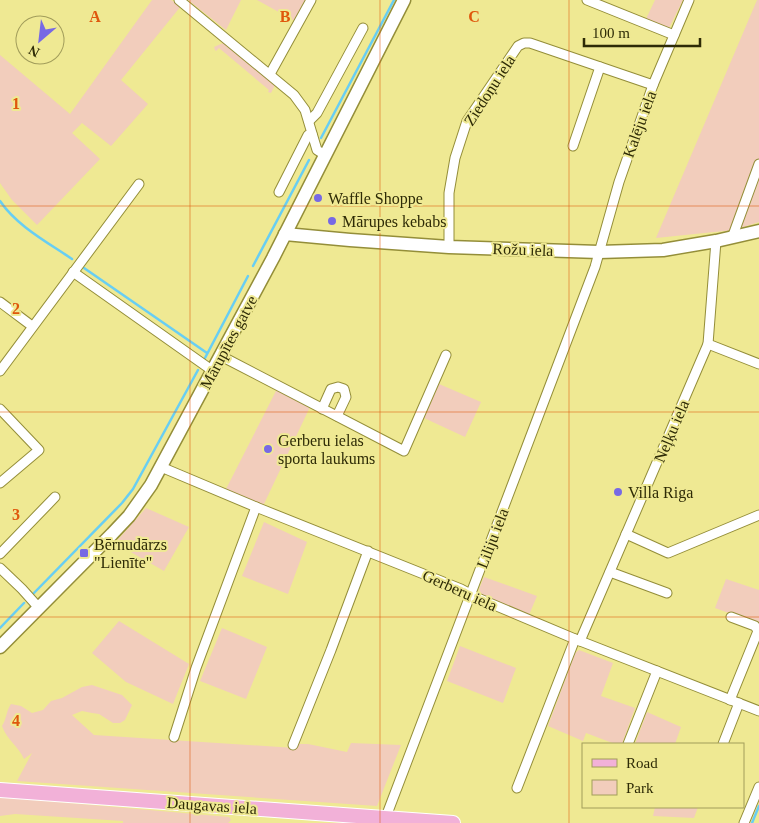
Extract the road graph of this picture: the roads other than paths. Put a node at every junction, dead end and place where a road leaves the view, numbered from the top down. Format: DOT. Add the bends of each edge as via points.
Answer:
graph roads {
  1 [pos="179,0"];
  2 [pos="311,0"];
  3 [pos="404,0"];
  4 [pos="586,0"];
  5 [pos="689,0"];
  6 [pos="362,28"];
  7 [pos="674,35"];
  8 [pos="600,68"];
  9 [pos="270,74"];
  10 [pos="653,85"];
  11 [pos="309,121"];
  12 [pos="312,134"];
  13 [pos="573,146"];
  14 [pos="299,153"];
  15 [pos="321,153"];
  16 [pos="759,164"];
  17 [pos="139,184"];
  18 [pos="279,192"];
  19 [pos="759,231"];
  20 [pos="285,234"];
  21 [pos="732,238"];
  22 [pos="716,241"];
  23 [pos="449,247"];
  24 [pos="599,252"];
  25 [pos="73,272"];
  26 [pos="0,302"];
  27 [pos="32,326"];
  28 [pos="708,344"];
  29 [pos="446,355"];
  30 [pos="221,356"];
  31 [pos="759,364"];
  32 [pos="0,371"];
  33 [pos="213,371"];
  34 [pos="0,409"];
  35 [pos="322,410"];
  36 [pos="336,416"];
  37 [pos="161,467"];
  38 [pos="0,483"];
  39 [pos="55,498"];
  40 [pos="256,507"];
  41 [pos="759,515"];
  42 [pos="626,534"];
  43 [pos="368,551"];
  44 [pos="0,554"];
  45 [pos="0,568"];
  46 [pos="610,572"];
  47 [pos="667,593"];
  48 [pos="470,594"];
  49 [pos="39,608"];
  50 [pos="731,616"];
  51 [pos="577,640"];
  52 [pos="0,647"];
  53 [pos="657,671"];
  54 [pos="735,701"];
  55 [pos="759,711"];
  56 [pos="174,737"];
  57 [pos="628,743"];
  58 [pos="723,743"];
  59 [pos="293,745"];
  60 [pos="759,787"];
  61 [pos="517,788"];
  62 [pos="0,790"];
  63 [pos="384,820"];
  64 [pos="453,823"];
  65 [pos="744,823"];
  1 -- 9 [label="street"];
  2 -- 9 [label="street"];
  3 -- 15 [label="street, Mārupītes gatve"];
  4 -- 7 [label="street"];
  5 -- 7 [label="street, Kalēju iela"];
  6 -- 11 [label="street" via="318,113"];
  7 -- 10 [label="street, Kalēju iela"];
  8 -- 10 [label="street, Ziedoņu iela"];
  8 -- 13 [label="street"];
  8 -- 23 [label="street, Ziedoņu iela" via="530,43 518,46 466,121 449,193"];
  9 -- 11 [label="street" via="300,102"];
  10 -- 24 [label="street, Kalēju iela" via="618,182"];
  11 -- 12 [label="street"];
  12 -- 14 [label="street"];
  12 -- 15 [label="street"];
  14 -- 15 [label="street"];
  14 -- 18 [label="street"];
  15 -- 20 [label="street, Mārupītes gatve"];
  16 -- 21 [label="street"];
  17 -- 25 [label="street"];
  19 -- 21 [label="street, Rožu iela"];
  20 -- 23 [label="street, Rožu iela"];
  20 -- 30 [label="street, Mārupītes gatve"];
  21 -- 22 [label="street, Rožu iela"];
  22 -- 24 [label="street, Rožu iela" via="663,250"];
  22 -- 28 [label="street, Neļķu iela"];
  23 -- 24 [label="street, Rožu iela"];
  24 -- 48 [label="street, Liliju iela"];
  25 -- 27 [label="street"];
  25 -- 33 [label="street"];
  26 -- 27 [label="street"];
  27 -- 32 [label="street"];
  28 -- 31 [label="street"];
  28 -- 42 [label="street, Neļķu iela"];
  29 -- 36 [label="street" via="404,451"];
  30 -- 33 [label="street, Mārupītes gatve"];
  30 -- 35 [label="street"];
  33 -- 37 [label="street, Mārupītes gatve"];
  34 -- 38 [label="street" via="38,450"];
  35 -- 36 [label="street"];
  35 -- 36 [label="street" via="331,389 344,389 346,397"];
  37 -- 40 [label="street, Gerberu iela"];
  37 -- 49 [label="street, Mārupītes gatve" via="129,516"];
  39 -- 44 [label="street"];
  40 -- 43 [label="street, Gerberu iela"];
  40 -- 56 [label="street"];
  41 -- 42 [label="street" via="668,553"];
  42 -- 46 [label="street, Neļķu iela"];
  43 -- 48 [label="street, Gerberu iela"];
  43 -- 59 [label="street"];
  45 -- 49 [label="street"];
  46 -- 47 [label="street"];
  46 -- 51 [label="street, Neļķu iela"];
  48 -- 51 [label="street, Gerberu iela"];
  48 -- 63 [label="street, Liliju iela"];
  49 -- 52 [label="street, Mārupītes gatve"];
  50 -- 54 [label="street" via="755,626 758,631"];
  51 -- 53 [label="street, Gerberu iela"];
  51 -- 61 [label="street, Neļķu iela"];
  53 -- 54 [label="street, Gerberu iela"];
  53 -- 57 [label="street"];
  54 -- 55 [label="street, Gerberu iela"];
  54 -- 58 [label="street"];
  60 -- 65 [label="street"];
  62 -- 63 [label="main road, Daugavas iela"];
  63 -- 64 [label="main road, Daugavas iela"];
}
